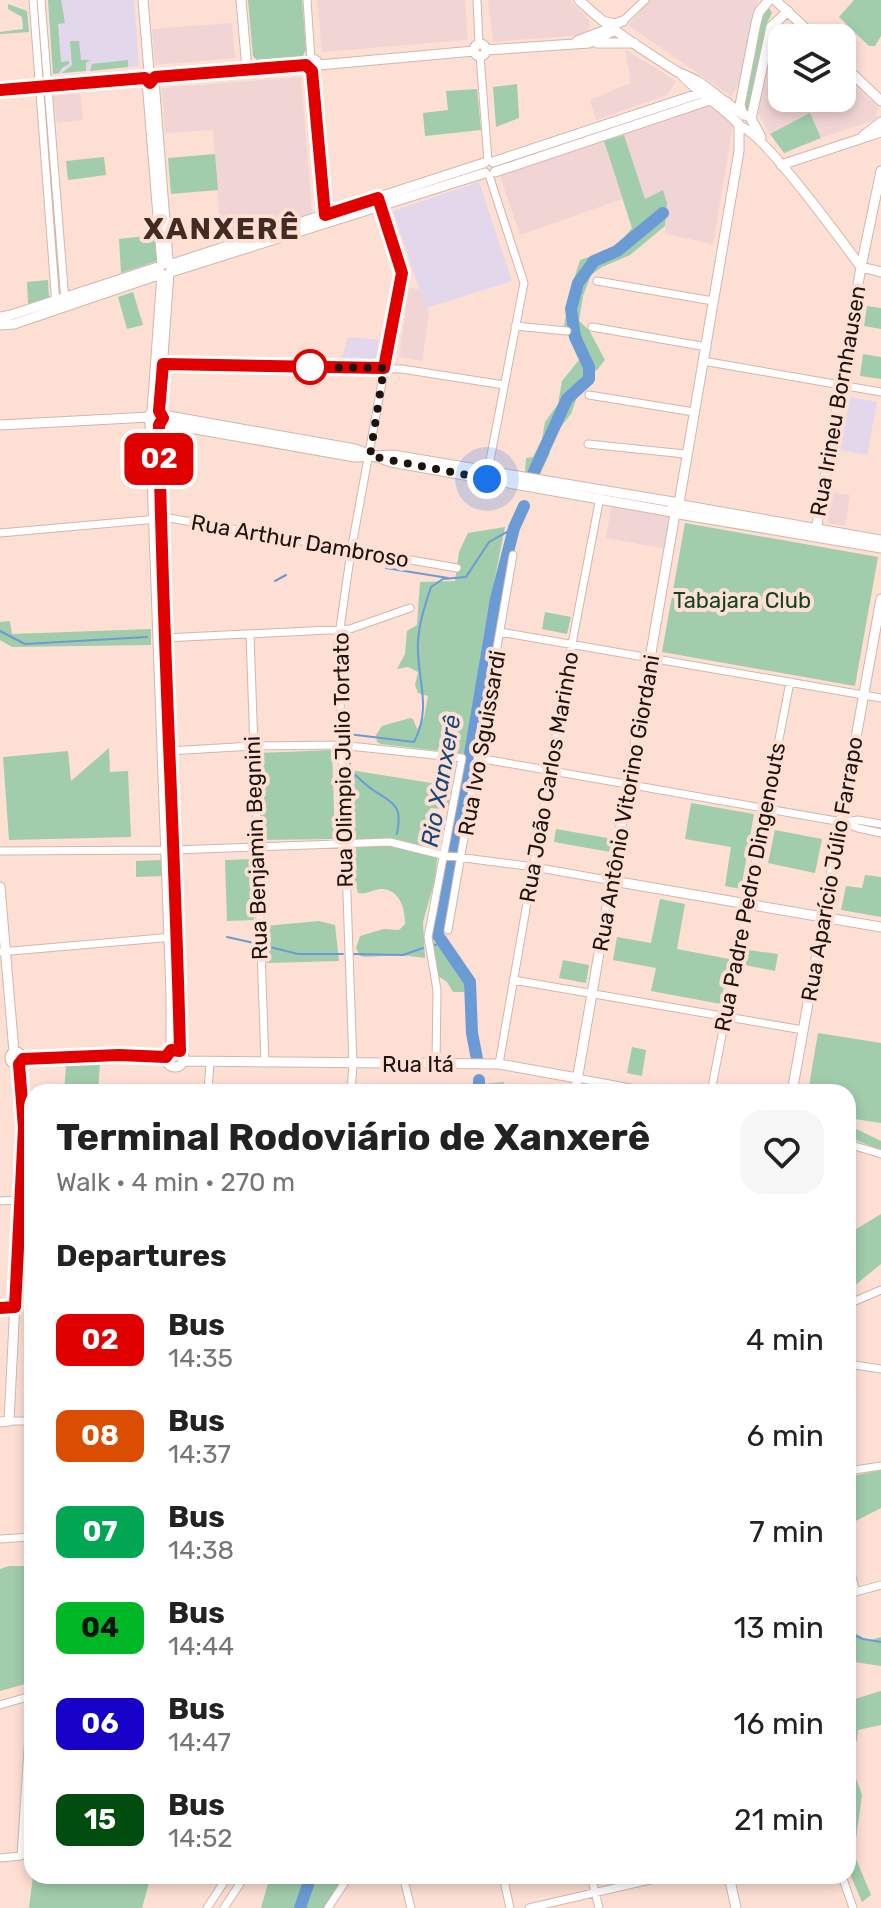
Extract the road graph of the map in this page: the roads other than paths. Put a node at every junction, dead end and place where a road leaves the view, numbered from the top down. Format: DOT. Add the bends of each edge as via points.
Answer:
graph roads {
  1 [pos="143,0"];
  2 [pos="241,0"];
  3 [pos="307,0"];
  4 [pos="477,0"];
  5 [pos="579,0"];
  6 [pos="645,0"];
  7 [pos="769,0"];
  8 [pos="775,0"];
  9 [pos="37,3"];
  10 [pos="590,11"];
  11 [pos="788,11"];
  12 [pos="602,21"];
  13 [pos="623,21"];
  14 [pos="801,24"];
  15 [pos="614,29"];
  16 [pos="579,42"];
  17 [pos="634,43"];
  18 [pos="480,50"];
  19 [pos="312,65"];
  20 [pos="247,69"];
  21 [pos="680,73"];
  22 [pos="856,76"];
  23 [pos="150,78"];
  24 [pos="43,86"];
  25 [pos="691,86"];
  26 [pos="743,88"];
  27 [pos="0,90"];
  28 [pos="877,93"];
  29 [pos="705,96"];
  30 [pos="688,98"];
  31 [pos="881,101"];
  32 [pos="727,102"];
  33 [pos="673,107"];
  34 [pos="745,122"];
  35 [pos="881,122"];
  36 [pos="881,132"];
  37 [pos="858,139"];
  38 [pos="763,145"];
  39 [pos="739,151"];
  40 [pos="781,165"];
  41 [pos="489,168"];
  42 [pos="881,171"];
  43 [pos="379,202"];
  44 [pos="325,219"];
  45 [pos="861,267"];
  46 [pos="165,269"];
  47 [pos="881,272"];
  48 [pos="597,281"];
  49 [pos="713,301"];
  50 [pos="60,304"];
  51 [pos="0,317"];
  52 [pos="13,320"];
  53 [pos="0,325"];
  54 [pos="515,326"];
  55 [pos="592,327"];
  56 [pos="567,331"];
  57 [pos="707,347"];
  58 [pos="703,361"];
  59 [pos="160,364"];
  60 [pos="384,368"];
  61 [pos="504,385"];
  62 [pos="842,385"];
  63 [pos="881,392"];
  64 [pos="589,395"];
  65 [pos="694,412"];
  66 [pos="156,418"];
  67 [pos="0,425"];
  68 [pos="588,444"];
  69 [pos="685,454"];
  70 [pos="370,456"];
  71 [pos="488,475"];
  72 [pos="601,495"];
  73 [pos="677,508"];
  74 [pos="157,520"];
  75 [pos="816,532"];
  76 [pos="0,533"];
  77 [pos="855,539"];
  78 [pos="881,540"];
  79 [pos="881,548"];
  80 [pos="351,551"];
  81 [pos="513,555"];
  82 [pos="457,568"];
  83 [pos="881,599"];
  84 [pos="410,608"];
  85 [pos="339,630"];
  86 [pos="500,632"];
  87 [pos="250,634"];
  88 [pos="162,638"];
  89 [pos="572,644"];
  90 [pos="651,658"];
  91 [pos="790,682"];
  92 [pos="864,694"];
  93 [pos="881,698"];
  94 [pos="340,745"];
  95 [pos="253,746"];
  96 [pos="166,751"];
  97 [pos="478,758"];
  98 [pos="550,771"];
  99 [pos="630,784"];
  100 [pos="766,808"];
  101 [pos="842,822"];
  102 [pos="881,824"];
  103 [pos="881,833"];
  104 [pos="344,843"];
  105 [pos="256,845"];
  106 [pos="170,850"];
  107 [pos="0,851"];
  108 [pos="453,856"];
  109 [pos="534,867"];
  110 [pos="613,881"];
  111 [pos="0,887"];
  112 [pos="745,904"];
  113 [pos="825,917"];
  114 [pos="881,927"];
  115 [pos="448,930"];
  116 [pos="173,937"];
  117 [pos="3,952"];
  118 [pos="513,980"];
  119 [pos="591,995"];
  120 [pos="726,1017"];
  121 [pos="803,1030"];
  122 [pos="172,1052"];
  123 [pos="13,1059"];
  124 [pos="183,1061"];
  125 [pos="210,1062"];
  126 [pos="265,1063"];
  127 [pos="353,1064"];
  128 [pos="499,1064"];
  129 [pos="436,1065"];
  130 [pos="577,1078"];
  131 [pos="209,1084"];
  132 [pos="352,1084"];
  133 [pos="576,1084"];
  134 [pos="609,1084"];
  135 [pos="713,1084"];
  136 [pos="793,1084"];
  137 [pos="856,1146"];
  138 [pos="881,1154"];
  139 [pos="20,1200"];
  140 [pos="0,1201"];
  141 [pos="881,1290"];
  142 [pos="856,1301"];
  143 [pos="15,1307"];
  144 [pos="0,1308"];
  145 [pos="856,1365"];
  146 [pos="881,1369"];
  147 [pos="4,1421"];
  148 [pos="881,1466"];
  149 [pos="856,1470"];
  150 [pos="24,1538"];
  151 [pos="0,1539"];
  152 [pos="881,1585"];
  153 [pos="856,1592"];
  154 [pos="24,1698"];
  155 [pos="0,1705"];
  156 [pos="24,1808"];
  157 [pos="0,1858"];
  158 [pos="223,1884"];
  159 [pos="240,1884"];
  160 [pos="344,1884"];
  161 [pos="405,1884"];
  162 [pos="505,1884"];
  163 [pos="593,1884"];
  164 [pos="635,1884"];
  165 [pos="731,1884"];
  166 [pos="845,1884"];
  167 [pos="596,1894"];
  168 [pos="207,1908"];
  169 [pos="224,1908"];
  170 [pos="328,1908"];
  171 [pos="411,1908"];
  172 [pos="510,1908"];
  173 [pos="529,1908"];
  174 [pos="599,1908"];
  175 [pos="736,1908"];
  176 [pos="853,1908"];
  1 -- 23 [label="street"];
  2 -- 20 [label="street"];
  3 -- 19 [label="street"];
  4 -- 18 [label="street"];
  5 -- 10 [label="street"];
  6 -- 13 [label="street"];
  7 -- 26 [label="street, Rua Antônio Vitorino Giordani" via="759,12"];
  8 -- 11 [label="street"];
  9 -- 24 [label="street"];
  10 -- 12 [label="street"];
  10 -- 16 [label="street" via="590,29"];
  11 -- 14 [label="street"];
  11 -- 34 [label="street, Rua Antônio Vitorino Giordani" via="771,27"];
  12 -- 13 [label="street"];
  12 -- 15 [label="street"];
  13 -- 15 [label="street"];
  15 -- 16 [label="street"];
  15 -- 17 [label="street"];
  16 -- 17 [label="street"];
  16 -- 18 [label="street"];
  17 -- 21 [label="street"];
  18 -- 19 [label="street"];
  18 -- 41 [label="street"];
  19 -- 20 [label="street"];
  19 -- 44 [label="street"];
  20 -- 23 [label="street"];
  21 -- 25 [label="street"];
  21 -- 32 [label="street"];
  22 -- 28 [label="street"];
  23 -- 24 [label="street"];
  23 -- 46 [label="street"];
  24 -- 27 [label="street"];
  24 -- 50 [label="street"];
  25 -- 29 [label="street"];
  25 -- 30 [label="street"];
  26 -- 32 [label="street"];
  26 -- 34 [label="street, Rua Antônio Vitorino Giordani"];
  28 -- 31 [label="street"];
  29 -- 30 [label="street"];
  29 -- 32 [label="street"];
  29 -- 33 [label="street"];
  29 -- 34 [label="street"];
  30 -- 33 [label="street"];
  32 -- 34 [label="street"];
  33 -- 41 [label="street"];
  34 -- 38 [label="street"];
  34 -- 39 [label="street, Rua Antônio Vitorino Giordani"];
  35 -- 37 [label="street"];
  36 -- 37 [label="street"];
  37 -- 40 [label="street"];
  38 -- 39 [label="street" via="747,142"];
  38 -- 40 [label="street"];
  39 -- 49 [label="street, Rua Antônio Vitorino Giordani"];
  40 -- 45 [label="street"];
  41 -- 43 [label="street"];
  41 -- 54 [label="street" via="524,283"];
  42 -- 45 [label="street, Rua Irineu Bornhausen"];
  43 -- 44 [label="street"];
  43 -- 60 [label="street, Rua Olimpio Julio Tortato" via="402,273"];
  44 -- 46 [label="street"];
  45 -- 47 [label="street"];
  45 -- 62 [label="street, Rua Irineu Bornhausen"];
  46 -- 50 [label="street"];
  46 -- 59 [label="street"];
  48 -- 49 [label="street"];
  49 -- 57 [label="street, Rua Antônio Vitorino Giordani"];
  50 -- 52 [label="street"];
  51 -- 52 [label="street"];
  52 -- 53 [label="street"];
  54 -- 56 [label="street"];
  54 -- 61 [label="street"];
  55 -- 57 [label="street"];
  57 -- 58 [label="street, Rua Antônio Vitorino Giordani"];
  58 -- 62 [label="street"];
  58 -- 65 [label="street, Rua Antônio Vitorino Giordani"];
  59 -- 60 [label="street"];
  59 -- 66 [label="street"];
  60 -- 61 [label="street"];
  60 -- 70 [label="street, Rua Olimpio Julio Tortato"];
  61 -- 71 [label="street"];
  62 -- 63 [label="street"];
  62 -- 75 [label="street, Rua Irineu Bornhausen"];
  64 -- 65 [label="street"];
  65 -- 69 [label="street, Rua Antônio Vitorino Giordani"];
  66 -- 67 [label="street"];
  66 -- 70 [label="street" via="355,449"];
  66 -- 74 [label="street"];
  68 -- 69 [label="street"];
  69 -- 73 [label="street, Rua Antônio Vitorino Giordani"];
  70 -- 71 [label="street" via="393,455"];
  70 -- 80 [label="street, Rua Olimpio Julio Tortato"];
  71 -- 72 [label="street"];
  72 -- 73 [label="street"];
  72 -- 89 [label="street, Rua João Carlos Marinho"];
  73 -- 75 [label="street"];
  73 -- 90 [label="street, Rua Antônio Vitorino Giordani"];
  74 -- 76 [label="street, Rua Arthur Dambroso"];
  74 -- 80 [label="street, Rua Arthur Dambroso"];
  74 -- 88 [label="street"];
  75 -- 77 [label="street"];
  77 -- 78 [label="street"];
  77 -- 79 [label="street"];
  80 -- 82 [label="street, Rua Arthur Dambroso"];
  80 -- 85 [label="street, Rua Olimpio Julio Tortato"];
  81 -- 86 [label="street, Rua Ivo Sguissardi"];
  83 -- 92 [label="street, Rua Aparício Júlio Farrapo"];
  84 -- 85 [label="street"];
  85 -- 87 [label="street"];
  85 -- 94 [label="street, Rua Olimpio Julio Tortato"];
  86 -- 89 [label="street"];
  86 -- 97 [label="street, Rua Ivo Sguissardi"];
  87 -- 88 [label="street"];
  87 -- 95 [label="street, Rua Benjamin Begnini"];
  88 -- 96 [label="street"];
  89 -- 90 [label="street"];
  89 -- 98 [label="street, Rua João Carlos Marinho"];
  90 -- 91 [label="street"];
  90 -- 99 [label="street, Rua Antônio Vitorino Giordani"];
  91 -- 92 [label="street"];
  91 -- 100 [label="street, Rua Padre Pedro Dingenouts"];
  92 -- 93 [label="street"];
  92 -- 101 [label="street, Rua Aparício Júlio Farrapo"];
  94 -- 95 [label="street"];
  94 -- 104 [label="street, Rua Olimpio Julio Tortato"];
  94 -- 108 [label="street, Rua Ivo Sguissardi" via="462,758"];
  95 -- 96 [label="street"];
  95 -- 105 [label="street, Rua Benjamin Begnini"];
  96 -- 106 [label="street"];
  97 -- 98 [label="street"];
  97 -- 108 [label="street, Rua Ivo Sguissardi"];
  98 -- 99 [label="street"];
  98 -- 109 [label="street, Rua João Carlos Marinho"];
  99 -- 100 [label="street"];
  99 -- 110 [label="street, Rua Antônio Vitorino Giordani"];
  100 -- 101 [label="street"];
  100 -- 112 [label="street, Rua Padre Pedro Dingenouts"];
  101 -- 102 [label="street"];
  101 -- 103 [label="street"];
  101 -- 113 [label="street, Rua Aparício Júlio Farrapo"];
  104 -- 105 [label="street"];
  104 -- 108 [label="street" via="390,842"];
  104 -- 127 [label="street, Rua Olimpio Julio Tortato"];
  105 -- 106 [label="street"];
  105 -- 126 [label="street, Rua Benjamin Begnini"];
  106 -- 107 [label="street"];
  106 -- 116 [label="street"];
  108 -- 109 [label="street"];
  108 -- 115 [label="street, Rua Ivo Sguissardi"];
  108 -- 129 [label="street, Rua Ivo Sguissardi" via="428,937 437,990"];
  109 -- 110 [label="street"];
  109 -- 118 [label="street, Rua João Carlos Marinho"];
  110 -- 112 [label="street"];
  110 -- 119 [label="street, Rua Antônio Vitorino Giordani"];
  111 -- 117 [label="street"];
  112 -- 113 [label="street"];
  112 -- 120 [label="street, Rua Padre Pedro Dingenouts"];
  113 -- 114 [label="street"];
  113 -- 121 [label="street, Rua Aparício Júlio Farrapo"];
  116 -- 117 [label="street"];
  116 -- 122 [label="street"];
  117 -- 123 [label="street"];
  118 -- 119 [label="street"];
  118 -- 128 [label="street, Rua João Carlos Marinho"];
  119 -- 120 [label="street"];
  119 -- 130 [label="street, Rua Antônio Vitorino Giordani"];
  120 -- 121 [label="street"];
  120 -- 135 [label="street, Rua Padre Pedro Dingenouts"];
  121 -- 136 [label="street, Rua Aparício Júlio Farrapo"];
  122 -- 123 [label="street"];
  122 -- 124 [label="street"];
  122 -- 124 [label="street, Rua Itá" via="168,1065"];
  123 -- 139 [label="street" via="24,1128"];
  124 -- 125 [label="street, Rua Itá"];
  125 -- 126 [label="street, Rua Itá"];
  125 -- 131 [label="street"];
  126 -- 127 [label="street, Rua Itá"];
  127 -- 129 [label="street, Rua Itá"];
  127 -- 132 [label="street, Rua Olimpio Julio Tortato"];
  128 -- 129 [label="street, Rua Itá"];
  128 -- 130 [label="street, Rua Itá"];
  130 -- 133 [label="street, Rua Antônio Vitorino Giordani"];
  130 -- 134 [label="street, Rua Itá"];
  137 -- 138 [label="street"];
  139 -- 140 [label="street"];
  139 -- 143 [label="street"];
  141 -- 142 [label="street"];
  143 -- 144 [label="street"];
  143 -- 147 [label="street"];
  145 -- 146 [label="street"];
  148 -- 149 [label="street"];
  150 -- 151 [label="street"];
  152 -- 153 [label="street"];
  154 -- 155 [label="street"];
  156 -- 157 [label="street" via="21,1856"];
  158 -- 168 [label="street"];
  159 -- 169 [label="street"];
  160 -- 170 [label="street"];
  161 -- 171 [label="street"];
  162 -- 172 [label="street"];
  163 -- 167 [label="street"];
  164 -- 167 [label="street"];
  165 -- 175 [label="street"];
  166 -- 176 [label="street"];
  167 -- 173 [label="street"];
  167 -- 174 [label="street"];
}
